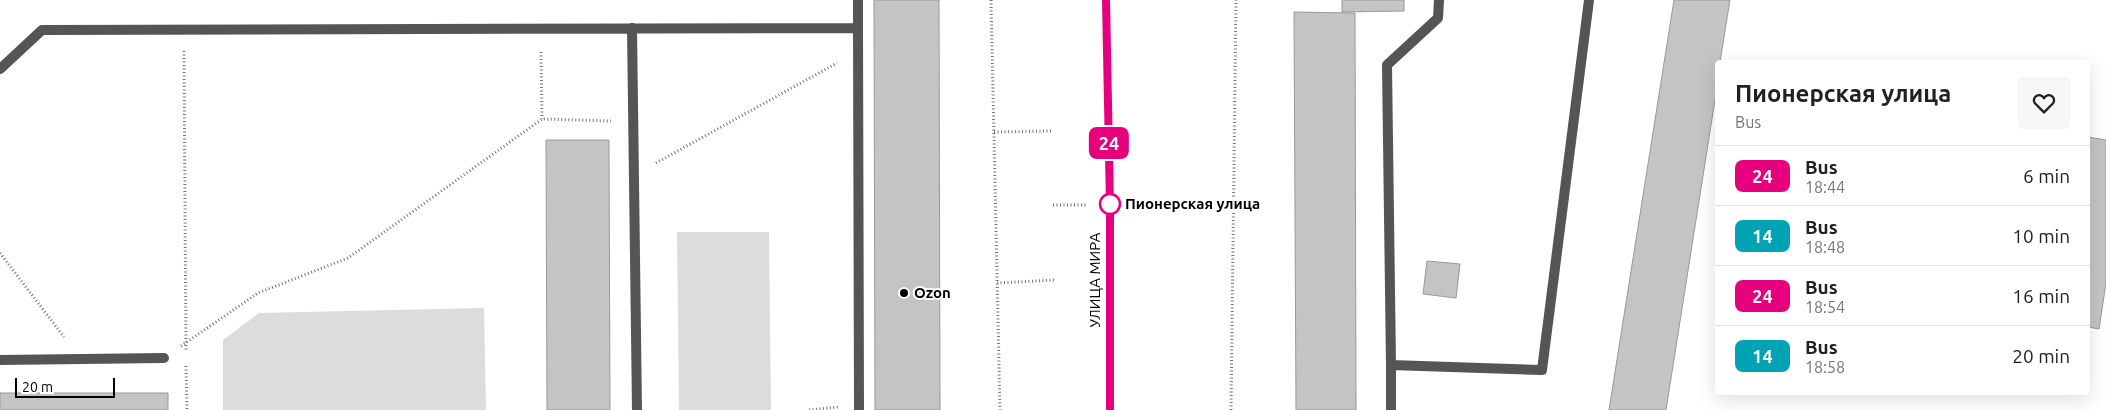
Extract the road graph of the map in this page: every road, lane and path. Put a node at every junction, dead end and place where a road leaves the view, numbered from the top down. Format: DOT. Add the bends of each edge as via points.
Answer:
graph roads {
  1 [pos="858,0"];
  2 [pos="991,0"];
  3 [pos="1106,0"];
  4 [pos="1236,0"];
  5 [pos="1439,0"];
  6 [pos="1590,0"];
  7 [pos="632,28"];
  8 [pos="858,28"];
  9 [pos="540,29"];
  10 [pos="183,30"];
  11 [pos="858,51"];
  12 [pos="0,69"];
  13 [pos="542,119"];
  14 [pos="633,121"];
  15 [pos="1051,131"];
  16 [pos="994,132"];
  17 [pos="634,176"];
  18 [pos="1053,205"];
  19 [pos="1110,206"];
  20 [pos="0,253"];
  21 [pos="1055,280"];
  22 [pos="997,282"];
  23 [pos="186,343"];
  24 [pos="164,358"];
  25 [pos="81,359"];
  26 [pos="0,360"];
  27 [pos="1391,365"];
  28 [pos="858,407"];
  29 [pos="187,410"];
  30 [pos="637,410"];
  31 [pos="809,410"];
  32 [pos="1000,410"];
  33 [pos="1110,410"];
  34 [pos="1231,410"];
  35 [pos="1391,410"];
  1 -- 8 [label="lane"];
  2 -- 16 [label="path"];
  3 -- 19 [label="street, УЛИЦА МИРА"];
  4 -- 34 [label="path"];
  5 -- 27 [label="lane" via="1438,18 1387,65"];
  6 -- 27 [label="lane" via="1542,370"];
  7 -- 8 [label="lane"];
  7 -- 9 [label="lane"];
  7 -- 14 [label="lane"];
  8 -- 11 [label="lane"];
  9 -- 10 [label="lane"];
  9 -- 13 [label="path"];
  10 -- 12 [label="lane" via="42,30"];
  10 -- 23 [label="path"];
  11 -- 17 [label="path"];
  11 -- 28 [label="lane"];
  13 -- 14 [label="path"];
  13 -- 23 [label="path" via="348,258 258,293"];
  14 -- 17 [label="lane"];
  15 -- 16 [label="path"];
  16 -- 22 [label="path"];
  17 -- 30 [label="lane"];
  18 -- 19 [label="path"];
  19 -- 33 [label="street, УЛИЦА МИРА"];
  20 -- 25 [label="path"];
  21 -- 22 [label="path"];
  22 -- 32 [label="path"];
  23 -- 24 [label="path"];
  23 -- 29 [label="path"];
  24 -- 25 [label="lane"];
  25 -- 26 [label="lane"];
  27 -- 35 [label="lane"];
  28 -- 31 [label="path"];
}
